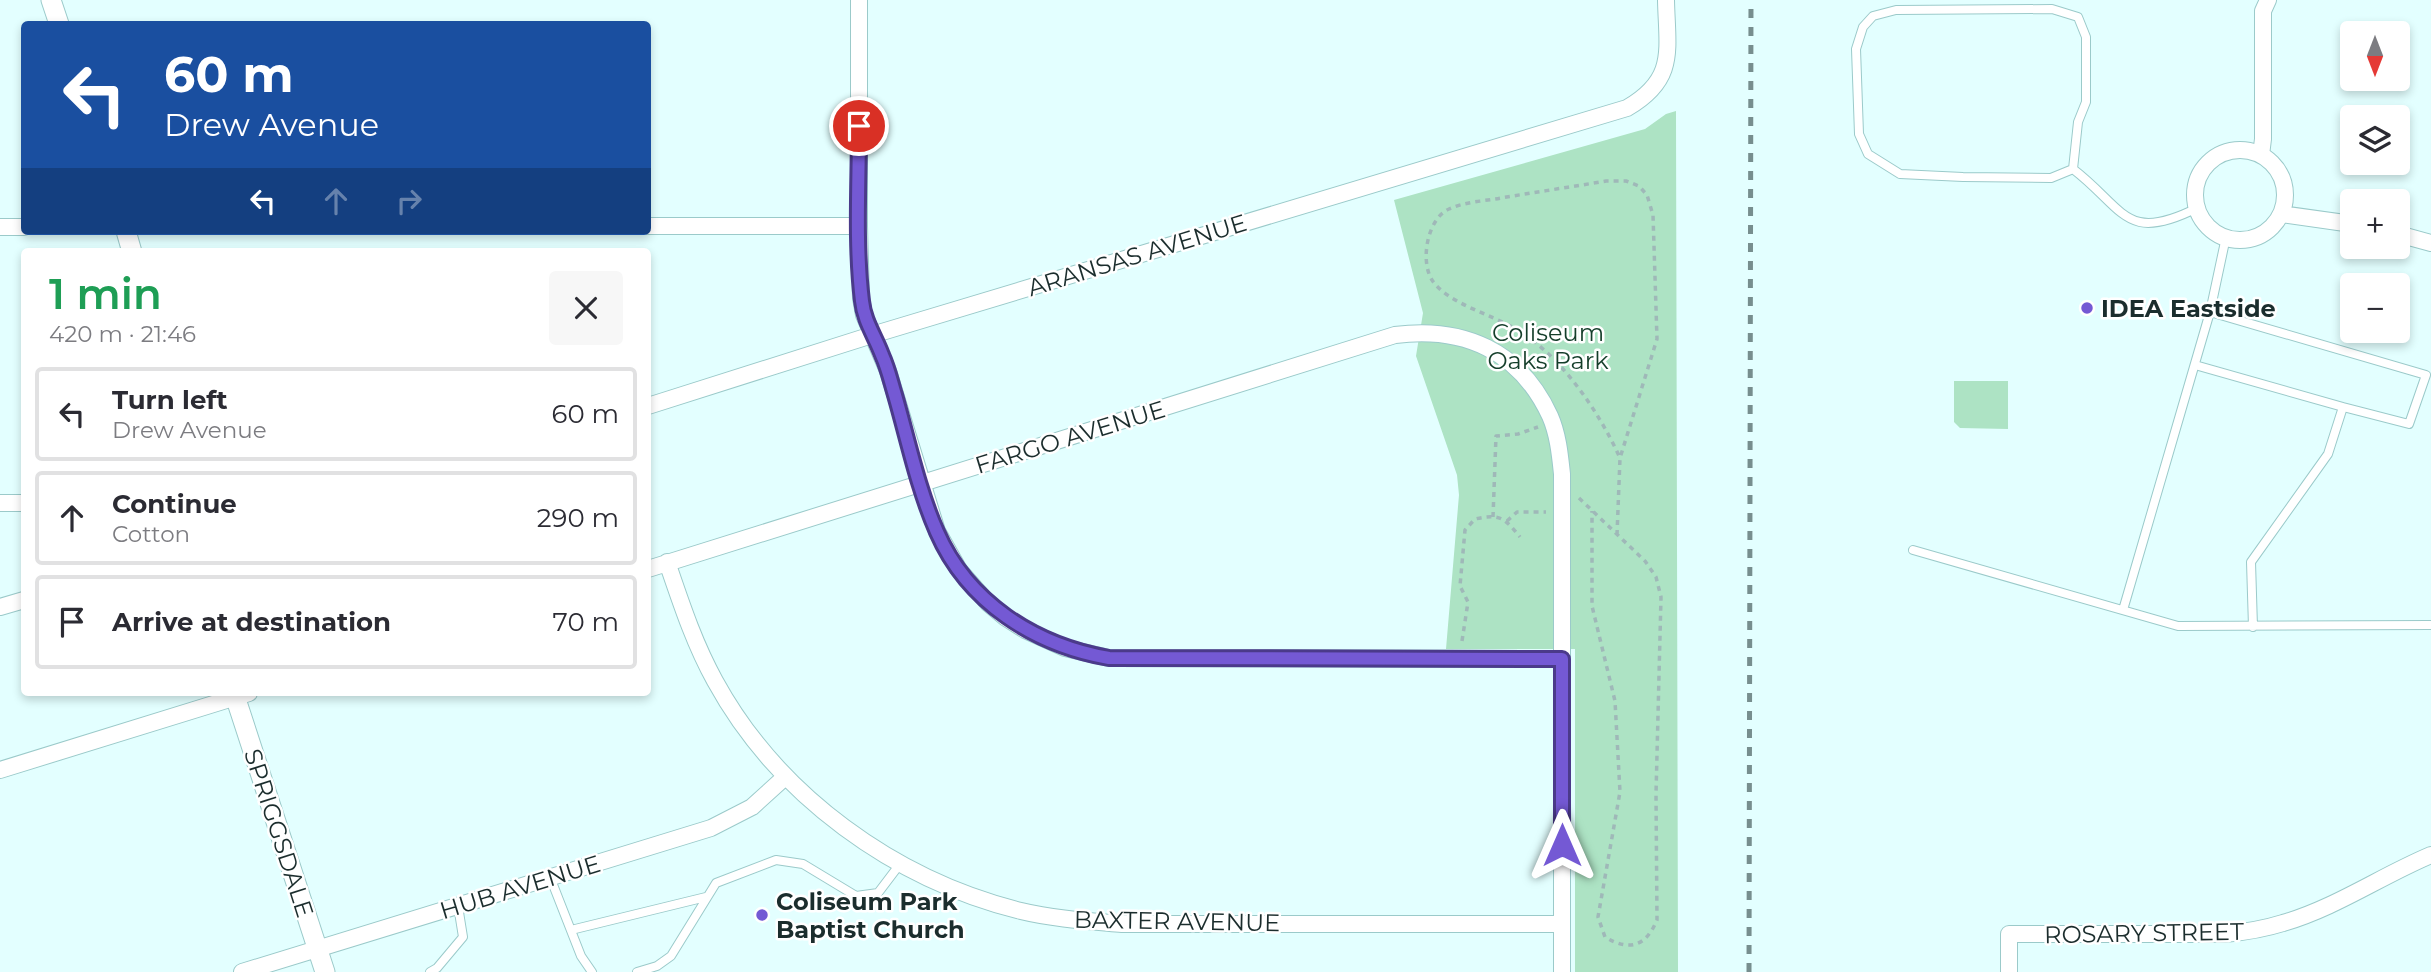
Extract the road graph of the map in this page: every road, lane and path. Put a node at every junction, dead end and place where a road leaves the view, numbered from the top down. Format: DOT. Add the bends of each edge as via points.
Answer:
graph roads {
  1 [pos="51,0"];
  2 [pos="859,0"];
  3 [pos="1666,0"];
  4 [pos="2268,0"];
  5 [pos="58,21"];
  6 [pos="2261,155"];
  7 [pos="2073,169"];
  8 [pos="2197,208"];
  9 [pos="2281,214"];
  10 [pos="2340,221"];
  11 [pos="651,226"];
  12 [pos="859,226"];
  13 [pos="0,227"];
  14 [pos="21,227"];
  15 [pos="2226,237"];
  16 [pos="2410,237"];
  17 [pos="2431,243"];
  18 [pos="2210,313"];
  19 [pos="872,335"];
  20 [pos="2195,365"];
  21 [pos="651,404"];
  22 [pos="2343,407"];
  23 [pos="1538,427"];
  24 [pos="1620,458"];
  25 [pos="921,483"];
  26 [pos="1577,496"];
  27 [pos="0,503"];
  28 [pos="21,503"];
  29 [pos="1592,511"];
  30 [pos="1549,512"];
  31 [pos="1493,517"];
  32 [pos="1507,521"];
  33 [pos="1618,535"];
  34 [pos="1520,537"];
  35 [pos="1913,550"];
  36 [pos="667,562"];
  37 [pos="651,568"];
  38 [pos="21,601"];
  39 [pos="0,607"];
  40 [pos="2123,610"];
  41 [pos="2431,625"];
  42 [pos="2253,627"];
  43 [pos="1462,647"];
  44 [pos="1562,659"];
  45 [pos="234,696"];
  46 [pos="241,696"];
  47 [pos="0,770"];
  48 [pos="785,777"];
  49 [pos="2431,855"];
  50 [pos="900,864"];
  51 [pos="550,877"];
  52 [pos="706,897"];
  53 [pos="458,906"];
  54 [pos="1562,924"];
  55 [pos="571,930"];
  56 [pos="316,949"];
  57 [pos="242,972"];
  58 [pos="325,972"];
  59 [pos="430,972"];
  60 [pos="592,972"];
  61 [pos="637,972"];
  62 [pos="1562,972"];
  63 [pos="2009,972"];
  1 -- 5 [label="street"];
  2 -- 12 [label="street"];
  3 -- 19 [label="street, ARANSAS AVENUE" via="1665,70 1643,98 1627,108"];
  4 -- 6 [label="street" via="2263,11"];
  6 -- 8 [label="street" via="2226,152 2207,164 2196,185"];
  6 -- 9 [label="street" via="2283,181"];
  7 -- 7 [label="lane" via="2078,122 2086,102 2086,37 2078,17 2052,9 1896,10 1873,16 1863,27 1856,48 1858,134 1868,154 1900,173 2051,178"];
  7 -- 8 [label="lane" via="2124,216 2142,224 2171,221"];
  8 -- 15 [label="street" via="2209,228"];
  9 -- 10 [label="street"];
  9 -- 15 [label="street" via="2253,238"];
  11 -- 12 [label="street"];
  12 -- 19 [label="street" via="861,298"];
  13 -- 14 [label="street"];
  15 -- 18 [label="lane"];
  16 -- 17 [label="street"];
  18 -- 20 [label="lane"];
  18 -- 22 [label="lane" via="2426,375 2410,424"];
  19 -- 21 [label="street, ARANSAS AVENUE"];
  19 -- 25 [label="street" via="888,371"];
  20 -- 22 [label="lane"];
  20 -- 40 [label="lane"];
  22 -- 42 [label="lane" via="2328,454 2250,562"];
  23 -- 31 [label="path" via="1496,436"];
  24 -- 24 [label="path" via="1657,339 1653,215 1647,195 1626,181 1606,181 1447,209 1426,243 1427,271 1434,282 1447,295 1516,329 1537,345 1572,379"];
  24 -- 33 [label="path"];
  25 -- 36 [label="street, FARGO AVENUE"];
  25 -- 44 [label="street" via="937,531 973,587 1025,630 1065,648 1131,659"];
  25 -- 44 [label="street, FARGO AVENUE" via="1395,335 1450,334 1493,350 1512,364 1551,418 1562,474"];
  26 -- 29 [label="path"];
  27 -- 28 [label="street"];
  29 -- 33 [label="path"];
  29 -- 33 [label="path" via="1592,606 1615,701 1619,792 1598,917 1605,937 1629,946 1641,942 1657,919 1661,597 1646,561"];
  30 -- 32 [label="path" via="1517,512"];
  31 -- 32 [label="path"];
  31 -- 43 [label="path" via="1475,519 1465,530 1460,586 1468,602"];
  32 -- 34 [label="path"];
  35 -- 40 [label="lane"];
  36 -- 37 [label="street, FARGO AVENUE"];
  36 -- 48 [label="street, BAXTER AVENUE" via="693,636 715,681 741,724"];
  38 -- 39 [label="street"];
  40 -- 42 [label="lane" via="2178,626"];
  41 -- 42 [label="lane"];
  44 -- 54 [label="street, FARGO AVENUE"];
  45 -- 47 [label="street"];
  46 -- 56 [label="street, SPRIGGSDALE"];
  48 -- 50 [label="street, BAXTER AVENUE" via="843,827"];
  48 -- 51 [label="street, HUB AVENUE" via="752,807 711,828"];
  49 -- 63 [label="street, ROSARY STREET" via="2315,911 2256,931 2009,934"];
  50 -- 52 [label="lane" via="878,893 856,896 803,864 776,860 716,883"];
  50 -- 54 [label="street, BAXTER AVENUE" via="975,898 1072,920 1122,924"];
  51 -- 53 [label="street, HUB AVENUE"];
  51 -- 55 [label="lane"];
  52 -- 55 [label="lane"];
  52 -- 61 [label="lane" via="671,956"];
  53 -- 56 [label="street, HUB AVENUE"];
  53 -- 59 [label="lane" via="463,937"];
  54 -- 62 [label="street, FARGO AVENUE"];
  55 -- 60 [label="lane"];
  56 -- 57 [label="street, HUB AVENUE"];
  56 -- 58 [label="street, SPRIGGSDALE"];
}
